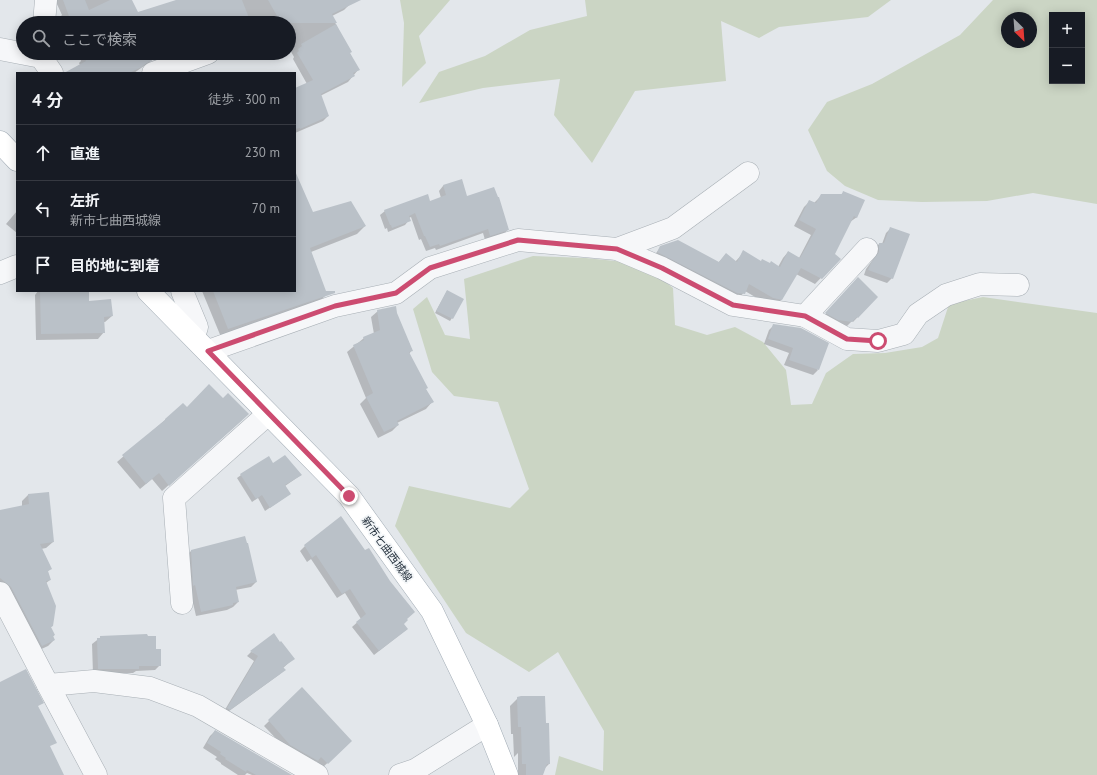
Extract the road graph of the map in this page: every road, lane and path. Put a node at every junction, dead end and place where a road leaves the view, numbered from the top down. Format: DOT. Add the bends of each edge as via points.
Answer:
graph roads {
  1 [pos="46,0"];
  2 [pos="45,16"];
  3 [pos="0,48"];
  4 [pos="16,53"];
  5 [pos="189,60"];
  6 [pos="156,72"];
  7 [pos="0,142"];
  8 [pos="16,159"];
  9 [pos="748,173"];
  10 [pos="867,248"];
  11 [pos="617,249"];
  12 [pos="16,266"];
  13 [pos="0,273"];
  14 [pos="1018,285"];
  15 [pos="149,292"];
  16 [pos="182,292"];
  17 [pos="805,316"];
  18 [pos="201,344"];
  19 [pos="268,414"];
  20 [pos="0,593"];
  21 [pos="182,603"];
  22 [pos="48,685"];
  23 [pos="487,725"];
  24 [pos="96,775"];
  25 [pos="317,775"];
  26 [pos="400,775"];
  27 [pos="507,775"];
  1 -- 2 [label="street"];
  3 -- 4 [label="street"];
  5 -- 6 [label="street"];
  7 -- 8 [label="main road"];
  9 -- 11 [label="street" via="673,228"];
  10 -- 17 [label="street"];
  11 -- 17 [label="street" via="662,268 733,305"];
  11 -- 18 [label="street" via="518,240 430,268 396,293 335,306"];
  12 -- 13 [label="street"];
  14 -- 17 [label="street" via="980,284 946,294 918,314 904,334 878,341 847,339"];
  15 -- 18 [label="main road, 新市七曲西城線"];
  16 -- 18 [label="street" via="197,326"];
  18 -- 19 [label="main road, 新市七曲西城線"];
  19 -- 21 [label="street" via="174,498"];
  19 -- 23 [label="main road, 新市七曲西城線" via="349,496 432,611"];
  20 -- 22 [label="street"];
  22 -- 24 [label="street"];
  22 -- 25 [label="street" via="94,681 150,688 198,706"];
  23 -- 26 [label="street" via="414,770"];
  23 -- 27 [label="main road, 新市七曲西城線"];
}
